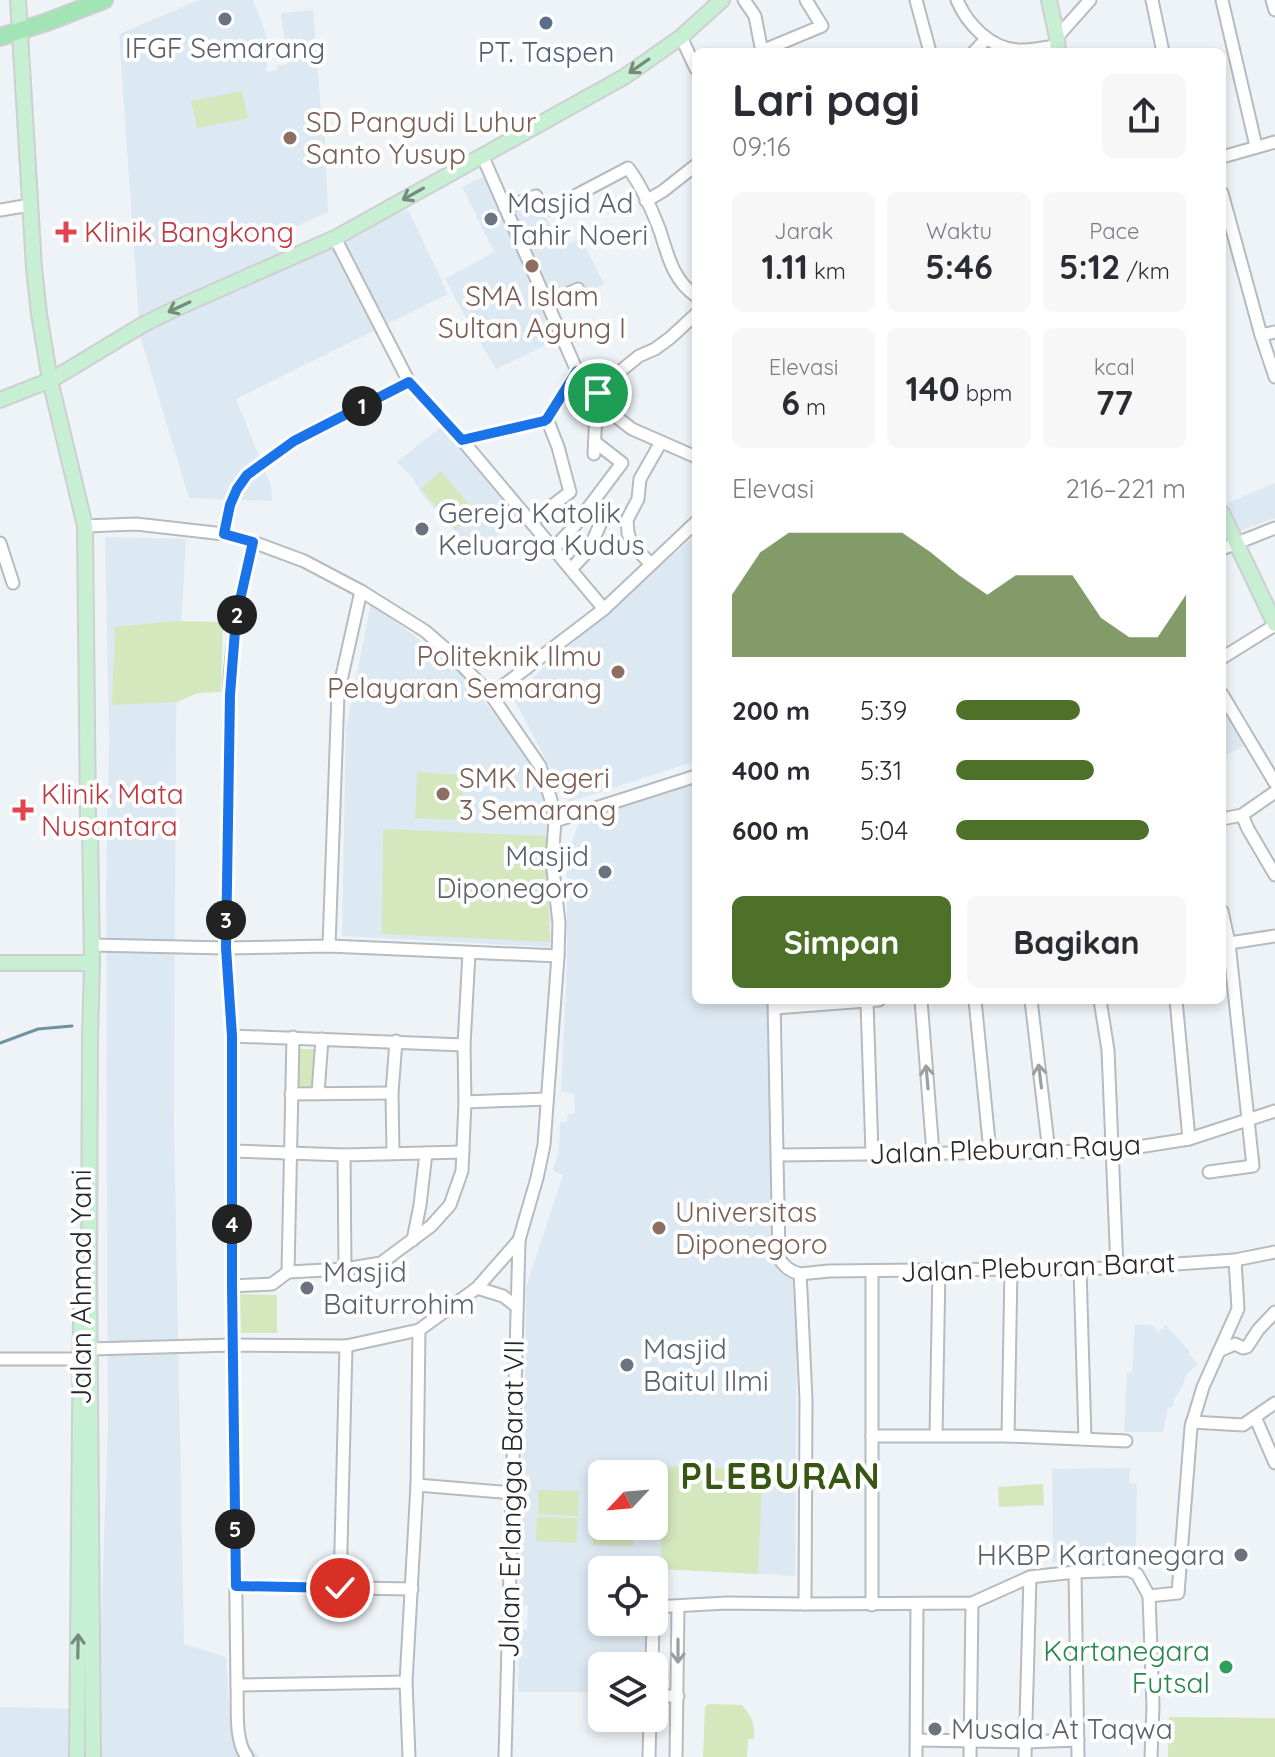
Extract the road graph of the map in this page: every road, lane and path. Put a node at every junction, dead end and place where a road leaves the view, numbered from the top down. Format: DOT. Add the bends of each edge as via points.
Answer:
graph roads {
  1 [pos="18,0"];
  2 [pos="104,0"];
  3 [pos="722,0"];
  4 [pos="744,0"];
  5 [pos="806,0"];
  6 [pos="916,0"];
  7 [pos="957,0"];
  8 [pos="1049,0"];
  9 [pos="1090,0"];
  10 [pos="1152,0"];
  11 [pos="1222,0"];
  12 [pos="1272,0"];
  13 [pos="1275,10"];
  14 [pos="20,29"];
  15 [pos="0,37"];
  16 [pos="681,37"];
  17 [pos="986,39"];
  18 [pos="1057,45"];
  19 [pos="761,48"];
  20 [pos="771,48"];
  21 [pos="929,48"];
  22 [pos="978,48"];
  23 [pos="1011,48"];
  24 [pos="1032,48"];
  25 [pos="1162,48"];
  26 [pos="692,60"];
  27 [pos="1275,142"];
  28 [pos="1256,146"];
  29 [pos="482,155"];
  30 [pos="1226,156"];
  31 [pos="692,168"];
  32 [pos="646,201"];
  33 [pos="30,205"];
  34 [pos="505,208"];
  35 [pos="1226,208"];
  36 [pos="0,210"];
  37 [pos="335,238"];
  38 [pos="578,289"];
  39 [pos="692,292"];
  40 [pos="547,303"];
  41 [pos="692,318"];
  42 [pos="1275,332"];
  43 [pos="1261,335"];
  44 [pos="577,371"];
  45 [pos="1275,377"];
  46 [pos="50,380"];
  47 [pos="409,382"];
  48 [pos="600,395"];
  49 [pos="0,400"];
  50 [pos="547,419"];
  51 [pos="462,440"];
  52 [pos="661,442"];
  53 [pos="692,455"];
  54 [pos="604,515"];
  55 [pos="531,522"];
  56 [pos="85,523"];
  57 [pos="692,526"];
  58 [pos="1275,528"];
  59 [pos="224,534"];
  60 [pos="253,542"];
  61 [pos="0,543"];
  62 [pos="1229,546"];
  63 [pos="554,548"];
  64 [pos="651,564"];
  65 [pos="571,569"];
  66 [pos="13,583"];
  67 [pos="361,591"];
  68 [pos="604,609"];
  69 [pos="1275,624"];
  70 [pos="1226,655"];
  71 [pos="491,695"];
  72 [pos="1226,701"];
  73 [pos="692,777"];
  74 [pos="1275,783"];
  75 [pos="1275,792"];
  76 [pos="1242,815"];
  77 [pos="1226,818"];
  78 [pos="555,821"];
  79 [pos="1275,875"];
  80 [pos="1275,936"];
  81 [pos="1226,943"];
  82 [pos="88,945"];
  83 [pos="329,946"];
  84 [pos="226,948"];
  85 [pos="469,953"];
  86 [pos="558,956"];
  87 [pos="0,963"];
  88 [pos="89,963"];
  89 [pos="774,1004"];
  90 [pos="873,1004"];
  91 [pos="921,1004"];
  92 [pos="975,1004"];
  93 [pos="1031,1004"];
  94 [pos="1101,1004"];
  95 [pos="1176,1004"];
  96 [pos="232,1036"];
  97 [pos="293,1037"];
  98 [pos="322,1039"];
  99 [pos="396,1041"];
  100 [pos="464,1045"];
  101 [pos="318,1093"];
  102 [pos="392,1093"];
  103 [pos="291,1094"];
  104 [pos="546,1099"];
  105 [pos="465,1102"];
  106 [pos="1275,1111"];
  107 [pos="1247,1120"];
  108 [pos="1189,1139"];
  109 [pos="232,1151"];
  110 [pos="1113,1151"];
  111 [pos="463,1152"];
  112 [pos="990,1152"];
  113 [pos="1049,1152"];
  114 [pos="290,1153"];
  115 [pos="393,1153"];
  116 [pos="426,1153"];
  117 [pos="872,1153"];
  118 [pos="933,1153"];
  119 [pos="344,1155"];
  120 [pos="779,1155"];
  121 [pos="1209,1172"];
  122 [pos="413,1240"];
  123 [pos="519,1240"];
  124 [pos="1274,1257"];
  125 [pos="1235,1260"];
  126 [pos="1080,1268"];
  127 [pos="1117,1268"];
  128 [pos="345,1269"];
  129 [pos="939,1269"];
  130 [pos="1011,1269"];
  131 [pos="288,1272"];
  132 [pos="872,1272"];
  133 [pos="800,1274"];
  134 [pos="232,1286"];
  135 [pos="477,1288"];
  136 [pos="516,1306"];
  137 [pos="1275,1312"];
  138 [pos="419,1330"];
  139 [pos="233,1345"];
  140 [pos="346,1346"];
  141 [pos="1219,1351"];
  142 [pos="85,1354"];
  143 [pos="0,1359"];
  144 [pos="1275,1403"];
  145 [pos="1255,1417"];
  146 [pos="1192,1422"];
  147 [pos="936,1435"];
  148 [pos="872,1436"];
  149 [pos="1008,1436"];
  150 [pos="1085,1439"];
  151 [pos="1126,1441"];
  152 [pos="1275,1463"];
  153 [pos="417,1485"];
  154 [pos="512,1493"];
  155 [pos="1075,1572"];
  156 [pos="1030,1577"];
  157 [pos="236,1586"];
  158 [pos="340,1588"];
  159 [pos="412,1589"];
  160 [pos="1149,1596"];
  161 [pos="972,1603"];
  162 [pos="805,1604"];
  163 [pos="872,1605"];
  164 [pos="917,1605"];
  165 [pos="668,1607"];
  166 [pos="678,1607"];
  167 [pos="406,1682"];
  168 [pos="237,1685"];
  169 [pos="668,1696"];
  170 [pos="678,1696"];
  171 [pos="650,1732"];
  172 [pos="917,1740"];
  173 [pos="1078,1740"];
  174 [pos="970,1742"];
  175 [pos="1025,1742"];
  176 [pos="77,1757"];
  177 [pos="93,1757"];
  178 [pos="247,1757"];
  179 [pos="409,1757"];
  180 [pos="505,1757"];
  181 [pos="649,1757"];
  182 [pos="676,1757"];
  183 [pos="916,1757"];
  184 [pos="970,1757"];
  185 [pos="1025,1757"];
  186 [pos="1078,1757"];
  187 [pos="1151,1757"];
  1 -- 14 [label="main road, Jalan Ahmad Yani"];
  2 -- 14 [label="highway"];
  3 -- 16 [label="main road"];
  4 -- 19 [label="street" via="755,16"];
  5 -- 20 [label="street" via="822,26"];
  6 -- 21 [label="street"];
  7 -- 17 [label="street"];
  8 -- 18 [label="main road"];
  9 -- 18 [label="street"];
  10 -- 25 [label="street"];
  11 -- 28 [label="street"];
  12 -- 13 [label="street"];
  14 -- 15 [label="highway"];
  14 -- 33 [label="main road, Jalan Ahmad Yani"];
  16 -- 26 [label="street"];
  16 -- 29 [label="main road, one-way" via="624,77"];
  17 -- 22 [label="street"];
  17 -- 23 [label="street"];
  18 -- 24 [label="street"];
  27 -- 28 [label="street"];
  28 -- 30 [label="street"];
  29 -- 34 [label="street"];
  29 -- 37 [label="main road, one-way"];
  31 -- 32 [label="street"];
  32 -- 34 [label="street" via="626,168 550,209 536,196"];
  32 -- 39 [label="street" via="670,265"];
  33 -- 36 [label="street"];
  33 -- 46 [label="main road, Jalan Ahmad Yani"];
  34 -- 40 [label="street"];
  35 -- 43 [label="street"];
  37 -- 46 [label="main road, one-way" via="155,318"];
  37 -- 47 [label="street"];
  38 -- 40 [label="street"];
  40 -- 44 [label="street"];
  41 -- 48 [label="street" via="618,373"];
  42 -- 43 [label="street"];
  43 -- 45 [label="street"];
  44 -- 48 [label="street"];
  44 -- 50 [label="street"];
  46 -- 49 [label="main road"];
  46 -- 56 [label="main road, Jalan Ahmad Yani"];
  47 -- 51 [label="street"];
  47 -- 59 [label="street" via="294,441 247,475 230,505"];
  48 -- 52 [label="street" via="619,419"];
  48 -- 63 [label="street" via="594,448 622,464"];
  50 -- 51 [label="street"];
  50 -- 55 [label="street" via="570,491"];
  51 -- 55 [label="street"];
  52 -- 53 [label="street"];
  52 -- 64 [label="street" via="640,479 638,499 627,520 632,545"];
  54 -- 65 [label="street" via="589,550"];
  55 -- 63 [label="street"];
  56 -- 59 [label="street"];
  56 -- 82 [label="main road, Jalan Ahmad Yani"];
  57 -- 64 [label="street"];
  58 -- 62 [label="street"];
  59 -- 60 [label="street"];
  60 -- 67 [label="street"];
  60 -- 84 [label="street" via="230,676"];
  61 -- 66 [label="street"];
  62 -- 69 [label="main road"];
  63 -- 65 [label="street"];
  64 -- 68 [label="street"];
  65 -- 68 [label="street"];
  67 -- 71 [label="street" via="425,631"];
  67 -- 83 [label="street" via="338,694"];
  68 -- 71 [label="street"];
  69 -- 70 [label="street"];
  71 -- 78 [label="street" via="540,766"];
  72 -- 74 [label="street"];
  73 -- 78 [label="street"];
  75 -- 76 [label="street"];
  76 -- 77 [label="street"];
  76 -- 79 [label="street"];
  78 -- 86 [label="street"];
  80 -- 81 [label="street"];
  81 -- 107 [label="street"];
  82 -- 84 [label="street"];
  82 -- 88 [label="main road, Jalan Ahmad Yani"];
  83 -- 84 [label="street"];
  83 -- 85 [label="street"];
  84 -- 96 [label="street"];
  85 -- 86 [label="street"];
  85 -- 100 [label="street"];
  86 -- 104 [label="street"];
  87 -- 88 [label="main road"];
  88 -- 142 [label="main road, Jalan Ahmad Yani" via="81,1173"];
  89 -- 120 [label="street"];
  90 -- 117 [label="street"];
  118 -- 91 [label="street, one-way"];
  92 -- 112 [label="street"];
  113 -- 93 [label="street, one-way"];
  94 -- 110 [label="street"];
  95 -- 108 [label="street"];
  96 -- 97 [label="street"];
  96 -- 109 [label="street"];
  97 -- 98 [label="street"];
  97 -- 103 [label="street"];
  98 -- 99 [label="street"];
  98 -- 101 [label="street"];
  99 -- 100 [label="street"];
  99 -- 102 [label="street"];
  100 -- 105 [label="street"];
  101 -- 102 [label="street"];
  101 -- 103 [label="street"];
  102 -- 115 [label="street"];
  103 -- 114 [label="street"];
  104 -- 105 [label="street"];
  104 -- 123 [label="street" via="544,1145"];
  105 -- 111 [label="street"];
  106 -- 107 [label="street, Jalan Pleburan Raya"];
  107 -- 108 [label="street, Jalan Pleburan Raya"];
  107 -- 121 [label="street" via="1253,1166"];
  108 -- 110 [label="street, Jalan Pleburan Raya"];
  109 -- 114 [label="street"];
  109 -- 134 [label="street"];
  110 -- 113 [label="street, Jalan Pleburan Raya"];
  110 -- 127 [label="street"];
  111 -- 116 [label="street"];
  111 -- 122 [label="street" via="450,1205"];
  112 -- 113 [label="street, Jalan Pleburan Raya"];
  112 -- 118 [label="street, Jalan Pleburan Raya"];
  114 -- 119 [label="street"];
  114 -- 131 [label="street"];
  115 -- 116 [label="street"];
  115 -- 119 [label="street"];
  116 -- 122 [label="street"];
  117 -- 118 [label="street, Jalan Pleburan Raya"];
  117 -- 120 [label="street, Jalan Pleburan Raya"];
  119 -- 128 [label="street"];
  120 -- 133 [label="street" via="779,1258"];
  122 -- 128 [label="street" via="381,1263"];
  123 -- 135 [label="street"];
  123 -- 136 [label="street, Jalan Erlangga Barat VII"];
  124 -- 125 [label="street, Jalan Pleburan Barat"];
  125 -- 127 [label="street, Jalan Pleburan Barat"];
  125 -- 141 [label="street" via="1238,1309"];
  126 -- 127 [label="street, Jalan Pleburan Barat"];
  126 -- 130 [label="street, Jalan Pleburan Barat"];
  126 -- 150 [label="street"];
  128 -- 131 [label="street"];
  129 -- 130 [label="street, Jalan Pleburan Barat"];
  129 -- 132 [label="street, Jalan Pleburan Barat"];
  129 -- 147 [label="street"];
  130 -- 149 [label="street"];
  131 -- 134 [label="street" via="272,1284"];
  132 -- 133 [label="street, Jalan Pleburan Barat"];
  132 -- 148 [label="street"];
  133 -- 162 [label="street" via="806,1400"];
  134 -- 139 [label="street"];
  135 -- 136 [label="street"];
  135 -- 138 [label="street"];
  136 -- 154 [label="street, Jalan Erlangga Barat VII"];
  137 -- 141 [label="street" via="1247,1347 1235,1344"];
  138 -- 140 [label="street"];
  138 -- 153 [label="street"];
  139 -- 140 [label="street"];
  139 -- 142 [label="street"];
  139 -- 157 [label="street"];
  140 -- 158 [label="street"];
  141 -- 146 [label="street"];
  142 -- 143 [label="street"];
  176 -- 142 [label="main road, Jalan Ahmad Yani, one-way"];
  142 -- 177 [label="main road, Jalan Ahmad Yani"];
  144 -- 145 [label="street"];
  145 -- 146 [label="street" via="1238,1426"];
  145 -- 152 [label="street"];
  146 -- 160 [label="street" via="1178,1593"];
  147 -- 148 [label="street"];
  147 -- 149 [label="street"];
  148 -- 163 [label="street"];
  149 -- 150 [label="street"];
  150 -- 151 [label="street"];
  153 -- 154 [label="street"];
  153 -- 159 [label="street"];
  154 -- 180 [label="street, Jalan Erlangga Barat VII"];
  155 -- 156 [label="street"];
  155 -- 160 [label="street" via="1128,1570 1137,1574"];
  155 -- 173 [label="street"];
  156 -- 161 [label="street"];
  156 -- 175 [label="street"];
  157 -- 158 [label="street"];
  157 -- 168 [label="street"];
  158 -- 159 [label="street"];
  159 -- 167 [label="street"];
  160 -- 187 [label="street"];
  161 -- 164 [label="street"];
  161 -- 174 [label="street"];
  162 -- 163 [label="street"];
  162 -- 166 [label="street"];
  163 -- 164 [label="street"];
  164 -- 172 [label="street"];
  165 -- 166 [label="street"];
  166 -- 170 [label="street, one-way"];
  167 -- 168 [label="street"];
  167 -- 179 [label="street"];
  168 -- 178 [label="street" via="239,1739"];
  169 -- 170 [label="street"];
  170 -- 182 [label="street"];
  171 -- 181 [label="street"];
  172 -- 174 [label="street"];
  172 -- 183 [label="street"];
  173 -- 175 [label="street"];
  173 -- 186 [label="street"];
  174 -- 175 [label="street"];
  174 -- 184 [label="street"];
  175 -- 185 [label="street"];
}
